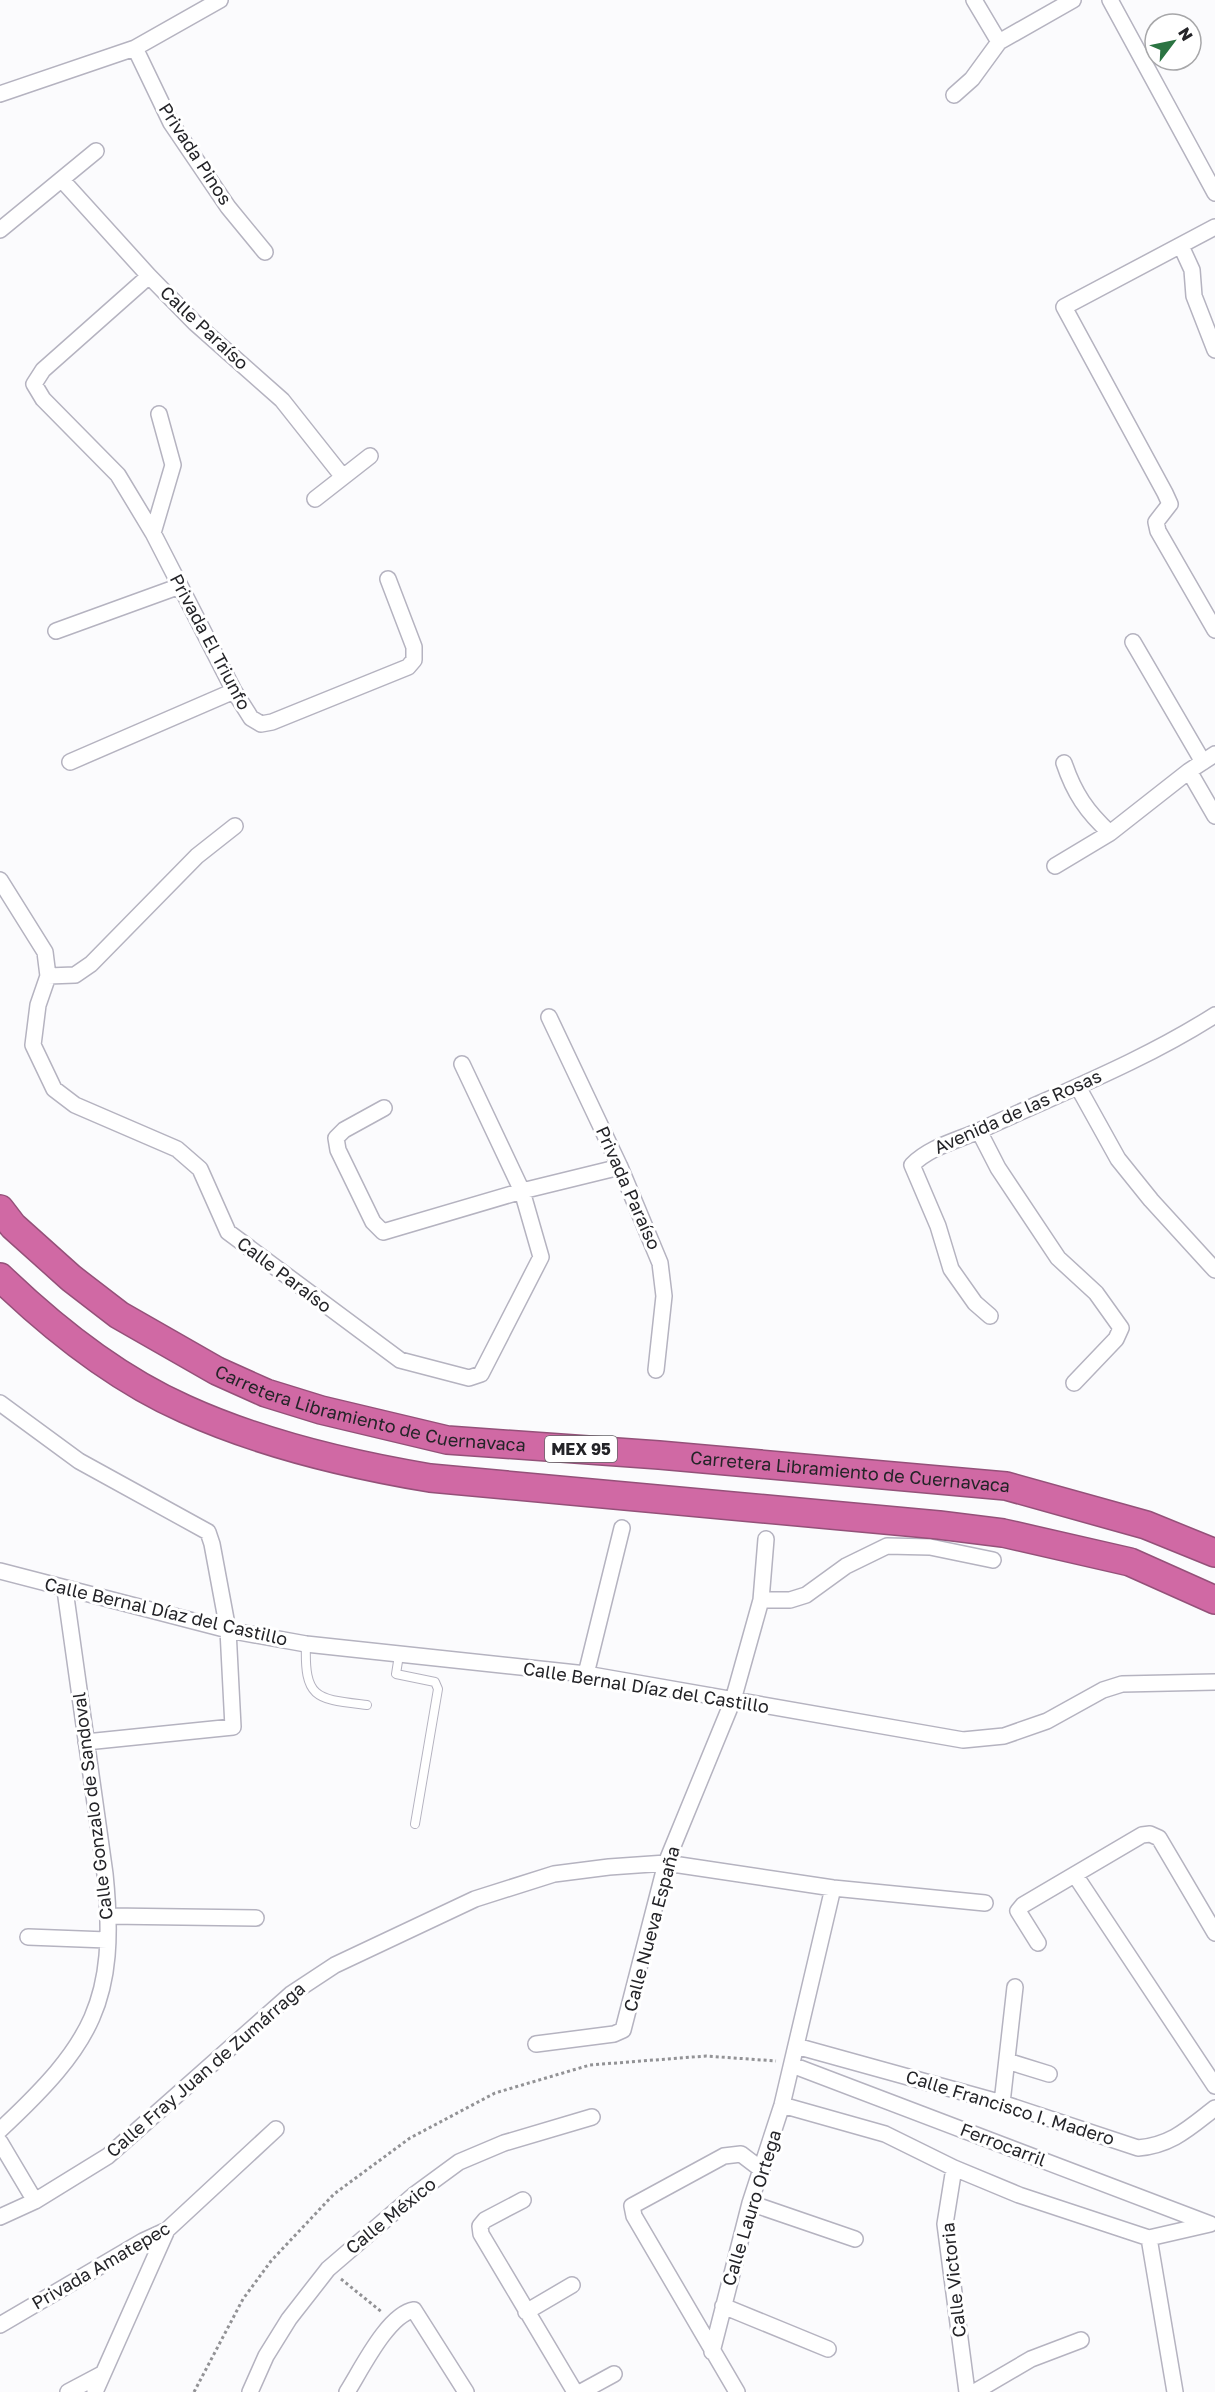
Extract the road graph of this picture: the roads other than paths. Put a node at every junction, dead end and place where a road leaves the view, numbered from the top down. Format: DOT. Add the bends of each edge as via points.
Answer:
graph roads {
  1 [pos="220,0"];
  2 [pos="974,0"];
  3 [pos="1072,0"];
  4 [pos="1110,0"];
  5 [pos="999,42"];
  6 [pos="135,48"];
  7 [pos="0,94"];
  8 [pos="954,95"];
  9 [pos="96,151"];
  10 [pos="62,180"];
  11 [pos="1215,193"];
  12 [pos="1215,227"];
  13 [pos="0,230"];
  14 [pos="1181,246"];
  15 [pos="265,252"];
  16 [pos="149,276"];
  17 [pos="1215,350"];
  18 [pos="159,414"];
  19 [pos="370,456"];
  20 [pos="342,477"];
  21 [pos="315,499"];
  22 [pos="153,533"];
  23 [pos="388,579"];
  24 [pos="180,586"];
  25 [pos="1215,630"];
  26 [pos="56,631"];
  27 [pos="1132,642"];
  28 [pos="234,691"];
  29 [pos="1209,758"];
  30 [pos="70,762"];
  31 [pos="1064,763"];
  32 [pos="1188,771"];
  33 [pos="1215,816"];
  34 [pos="235,826"];
  35 [pos="1110,833"];
  36 [pos="1055,866"];
  37 [pos="0,880"];
  38 [pos="48,976"];
  39 [pos="1215,1015"];
  40 [pos="549,1017"];
  41 [pos="462,1064"];
  42 [pos="1078,1087"];
  43 [pos="384,1108"];
  44 [pos="979,1131"];
  45 [pos="620,1167"];
  46 [pos="522,1191"];
  47 [pos="0,1209"];
  48 [pos="1215,1270"];
  49 [pos="0,1277"];
  50 [pos="990,1316"];
  51 [pos="656,1370"];
  52 [pos="1074,1383"];
  53 [pos="0,1403"];
  54 [pos="622,1528"];
  55 [pos="766,1539"];
  56 [pos="1215,1553"];
  57 [pos="993,1560"];
  58 [pos="0,1572"];
  59 [pos="65,1590"];
  60 [pos="761,1600"];
  61 [pos="1215,1600"];
  62 [pos="228,1630"];
  63 [pos="306,1644"];
  64 [pos="399,1655"];
  65 [pos="586,1674"];
  66 [pos="1215,1682"];
  67 [pos="733,1700"];
  68 [pos="367,1705"];
  69 [pos="86,1742"];
  70 [pos="415,1824"];
  71 [pos="666,1863"];
  72 [pos="1075,1875"];
  73 [pos="833,1888"];
  74 [pos="985,1903"];
  75 [pos="109,1916"];
  76 [pos="256,1918"];
  77 [pos="1215,1932"];
  78 [pos="28,1937"];
  79 [pos="107,1940"];
  80 [pos="1038,1943"];
  81 [pos="1015,1987"];
  82 [pos="536,2044"];
  83 [pos="796,2046"];
  84 [pos="1007,2061"];
  85 [pos="792,2064"];
  86 [pos="1049,2074"];
  87 [pos="1215,2086"];
  88 [pos="1002,2103"];
  89 [pos="782,2105"];
  90 [pos="1215,2108"];
  91 [pos="592,2117"];
  92 [pos="276,2129"];
  93 [pos="0,2130"];
  94 [pos="0,2142"];
  95 [pos="954,2168"];
  96 [pos="762,2170"];
  97 [pos="523,2200"];
  98 [pos="35,2201"];
  99 [pos="750,2203"];
  100 [pos="0,2217"];
  101 [pos="1212,2225"];
  102 [pos="167,2230"];
  103 [pos="1149,2238"];
  104 [pos="855,2239"];
  105 [pos="572,2285"];
  106 [pos="723,2306"];
  107 [pos="526,2312"];
  108 [pos="0,2325"];
  109 [pos="1081,2340"];
  110 [pos="828,2349"];
  111 [pos="712,2352"];
  112 [pos="102,2374"];
  113 [pos="614,2374"];
  114 [pos="975,2391"];
  115 [pos="68,2392"];
  116 [pos="96,2392"];
  117 [pos="250,2392"];
  118 [pos="347,2392"];
  119 [pos="466,2392"];
  120 [pos="575,2392"];
  121 [pos="581,2392"];
  122 [pos="736,2392"];
  123 [pos="1175,2392"];
  1 -- 6 [label="street"];
  2 -- 5 [label="street"];
  3 -- 5 [label="street"];
  4 -- 11 [label="street"];
  5 -- 8 [label="street" via="972,79"];
  6 -- 7 [label="street"];
  6 -- 15 [label="street, Privada Pinos" via="171,123 228,207"];
  9 -- 10 [label="street"];
  10 -- 13 [label="street"];
  10 -- 16 [label="street, Calle Paraíso"];
  12 -- 14 [label="street"];
  14 -- 17 [label="street" via="1192,270 1194,296"];
  14 -- 25 [label="street" via="1064,307 1165,493 1170,504 1156,522 1158,531"];
  16 -- 20 [label="street, Calle Paraíso" via="225,351 282,400"];
  16 -- 22 [label="street, Privada El Triunfo" via="43,370 34,384 43,399 118,475"];
  18 -- 22 [label="street" via="173,465"];
  19 -- 20 [label="street"];
  20 -- 21 [label="street"];
  22 -- 24 [label="street, Privada El Triunfo"];
  23 -- 28 [label="street, Privada El Triunfo" via="414,647 414,660 408,667 261,724 251,718"];
  24 -- 26 [label="street"];
  24 -- 28 [label="street, Privada El Triunfo"];
  27 -- 29 [label="street"];
  28 -- 30 [label="street"];
  29 -- 32 [label="street"];
  31 -- 35 [label="street" via="1072,787 1088,812"];
  32 -- 33 [label="street"];
  32 -- 35 [label="street"];
  34 -- 38 [label="street" via="197,856 91,964 75,975"];
  35 -- 36 [label="street"];
  37 -- 38 [label="street" via="45,952"];
  38 -- 46 [label="street, Calle Paraíso" via="38,1005 33,1045 54,1089 75,1105 177,1149 200,1169 228,1232 400,1360 469,1378 481,1374 541,1257"];
  39 -- 42 [label="street, Avenida de las Rosas"];
  40 -- 45 [label="street, Privada Paraíso"];
  41 -- 46 [label="street, Calle Paraíso"];
  42 -- 44 [label="street, Avenida de las Rosas"];
  42 -- 48 [label="street" via="1118,1159"];
  43 -- 46 [label="street" via="336,1138 338,1150 373,1222 383,1232"];
  44 -- 50 [label="street, Avenida de las Rosas" via="939,1147 912,1165 951,1269 975,1303"];
  44 -- 52 [label="street" via="998,1168 1058,1258 1096,1293 1121,1328 1116,1339"];
  45 -- 46 [label="street"];
  45 -- 51 [label="street, Privada Paraíso" via="660,1263 664,1296"];
  47 -- 56 [label="highway, Carretera Libramiento de Cuernavaca / MEX 95" via="13,1226 119,1316 217,1371 266,1393 321,1410 447,1440 1006,1486 1146,1525"];
  49 -- 61 [label="highway, MEX 95" via="86,1351 184,1409 352,1465 430,1478 1003,1533 1130,1562"];
  53 -- 62 [label="street" via="79,1461 208,1532"];
  54 -- 65 [label="street"];
  55 -- 60 [label="street, Calle Nueva España"];
  57 -- 60 [label="street" via="930,1547 887,1546 846,1566 806,1595 790,1600"];
  58 -- 59 [label="street, Calle Bernal Díaz del Castillo"];
  59 -- 62 [label="street, Calle Bernal Díaz del Castillo"];
  59 -- 69 [label="street, Calle Gonzalo de Sandoval"];
  60 -- 67 [label="street, Calle Nueva España"];
  62 -- 63 [label="street, Calle Bernal Díaz del Castillo"];
  62 -- 69 [label="street" via="233,1727"];
  63 -- 64 [label="street, Calle Bernal Díaz del Castillo"];
  63 -- 68 [label="lane" via="305,1673 319,1696 329,1701"];
  64 -- 65 [label="street, Calle Bernal Díaz del Castillo"];
  64 -- 70 [label="lane" via="396,1674 435,1682 438,1689"];
  65 -- 67 [label="street, Calle Bernal Díaz del Castillo"];
  66 -- 67 [label="street, Calle Bernal Díaz del Castillo" via="1122,1684 1036,1725 1004,1736 963,1740"];
  67 -- 71 [label="street, Calle Nueva España"];
  69 -- 75 [label="street, Calle Gonzalo de Sandoval"];
  71 -- 73 [label="street, Calle Fray Juan de Zumárraga"];
  71 -- 82 [label="street, Calle Nueva España" via="623,2030"];
  71 -- 98 [label="street, Calle Fray Juan de Zumárraga" via="554,1874 475,1899 335,1965 291,1994 108,2156"];
  72 -- 77 [label="street" via="1150,1834 1158,1838"];
  72 -- 80 [label="street" via="1018,1911"];
  72 -- 87 [label="street"];
  73 -- 74 [label="street, Calle Fray Juan de Zumárraga"];
  73 -- 83 [label="street, Calle Lauro Ortega"];
  75 -- 76 [label="street"];
  75 -- 79 [label="street, Calle Gonzalo de Sandoval"];
  78 -- 79 [label="street"];
  79 -- 93 [label="street, Calle Gonzalo de Sandoval" via="108,1966 101,2000 87,2031 46,2087"];
  81 -- 84 [label="street"];
  83 -- 85 [label="street, Calle Lauro Ortega"];
  83 -- 88 [label="street, Calle Francisco I. Madero"];
  84 -- 86 [label="street"];
  84 -- 88 [label="street"];
  85 -- 89 [label="street, Calle Lauro Ortega"];
  85 -- 101 [label="street, Ferrocarril"];
  88 -- 90 [label="street, Calle Francisco I. Madero" via="1138,2148 1158,2146 1179,2136"];
  89 -- 95 [label="street" via="885,2134"];
  89 -- 96 [label="street, Calle Lauro Ortega"];
  91 -- 117 [label="street, Calle México" via="504,2143 459,2162 407,2201 328,2269 283,2328"];
  92 -- 102 [label="street, Privada Amatepec"];
  94 -- 98 [label="street"];
  95 -- 103 [label="street" via="1019,2195"];
  95 -- 114 [label="street, Calle Victoria" via="945,2224 964,2372"];
  96 -- 99 [label="street, Calle Lauro Ortega"];
  96 -- 111 [label="street" via="741,2154 724,2156 632,2206 634,2216"];
  97 -- 107 [label="street" via="480,2226"];
  98 -- 100 [label="street, Calle Fray Juan de Zumárraga"];
  99 -- 104 [label="street"];
  99 -- 106 [label="street, Calle Lauro Ortega"];
  101 -- 103 [label="street"];
  102 -- 108 [label="street, Privada Amatepec"];
  102 -- 112 [label="street"];
  103 -- 123 [label="street"];
  105 -- 107 [label="street"];
  106 -- 110 [label="street"];
  106 -- 111 [label="street, Calle Lauro Ortega"];
  107 -- 120 [label="street"];
  109 -- 114 [label="street" via="1031,2360"];
  111 -- 122 [label="street"];
  112 -- 115 [label="street"];
  112 -- 116 [label="street"];
  113 -- 121 [label="street"];
  118 -- 119 [label="street" via="393,2321 414,2310"];
}
